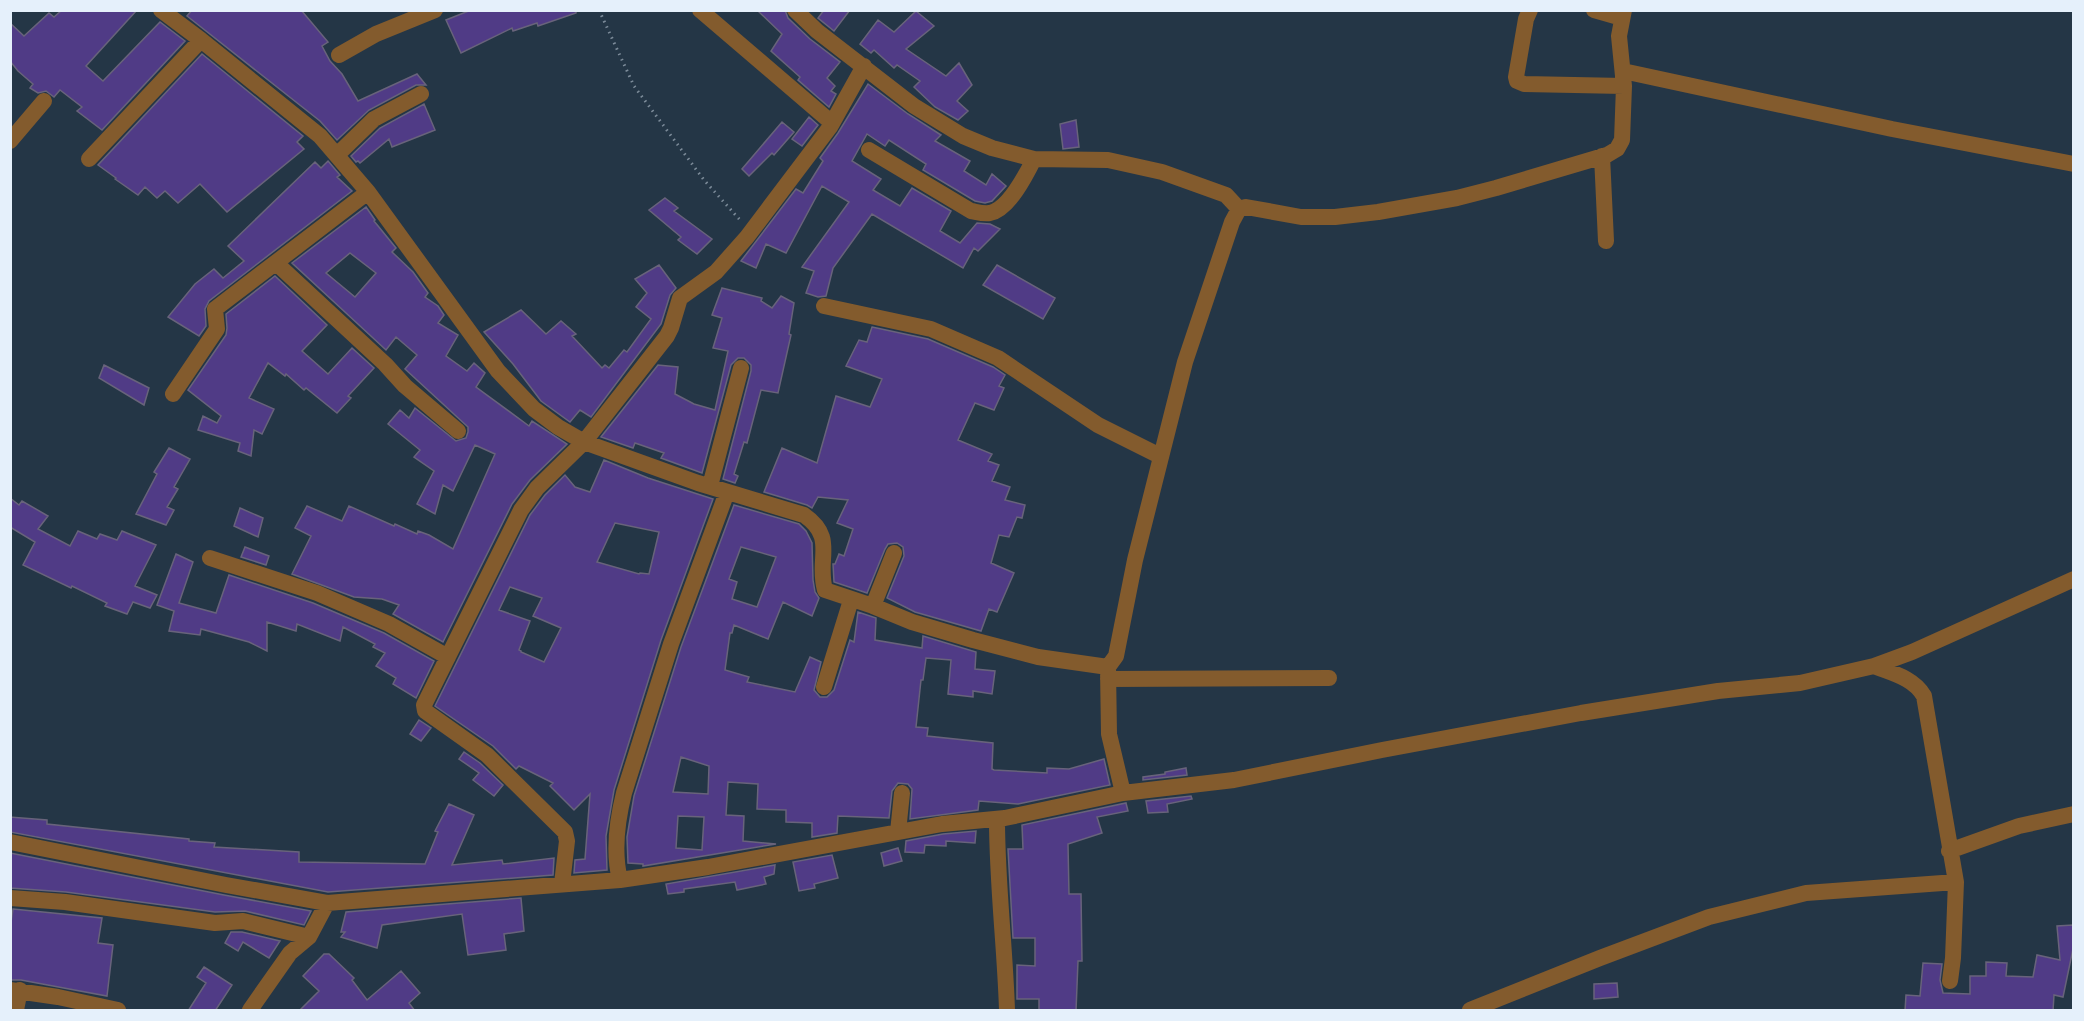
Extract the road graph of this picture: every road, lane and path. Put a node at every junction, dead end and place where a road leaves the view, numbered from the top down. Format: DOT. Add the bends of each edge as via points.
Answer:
graph roads {
  1 [pos="161,10"];
  2 [pos="435,10"];
  3 [pos="599,10"];
  4 [pos="700,10"];
  5 [pos="795,10"];
  6 [pos="1530,10"];
  7 [pos="1594,10"];
  8 [pos="1623,14"];
  9 [pos="201,40"];
  10 [pos="339,55"];
  11 [pos="864,66"];
  12 [pos="1623,79"];
  13 [pos="421,94"];
  14 [pos="44,101"];
  15 [pos="832,123"];
  16 [pos="10,141"];
  17 [pos="869,150"];
  18 [pos="337,155"];
  19 [pos="1602,156"];
  20 [pos="89,159"];
  21 [pos="1042,159"];
  22 [pos="2073,164"];
  23 [pos="368,192"];
  24 [pos="1237,206"];
  25 [pos="751,232"];
  26 [pos="1606,241"];
  27 [pos="276,263"];
  28 [pos="824,306"];
  29 [pos="741,368"];
  30 [pos="173,394"];
  31 [pos="458,431"];
  32 [pos="584,442"];
  33 [pos="1160,456"];
  34 [pos="710,486"];
  35 [pos="727,492"];
  36 [pos="894,553"];
  37 [pos="210,558"];
  38 [pos="2073,579"];
  39 [pos="852,600"];
  40 [pos="873,606"];
  41 [pos="447,657"];
  42 [pos="1874,666"];
  43 [pos="1108,673"];
  44 [pos="1329,678"];
  45 [pos="824,687"];
  46 [pos="902,793"];
  47 [pos="1123,793"];
  48 [pos="2073,814"];
  49 [pos="997,819"];
  50 [pos="898,832"];
  51 [pos="10,842"];
  52 [pos="1950,851"];
  53 [pos="620,880"];
  54 [pos="1956,882"];
  55 [pos="562,884"];
  56 [pos="10,898"];
  57 [pos="327,903"];
  58 [pos="309,937"];
  59 [pos="1950,981"];
  60 [pos="15,990"];
  61 [pos="16,1011"];
  62 [pos="117,1011"];
  63 [pos="250,1011"];
  64 [pos="1007,1011"];
  65 [pos="1470,1011"];
  1 -- 9 [label="street"];
  2 -- 10 [label="street" via="376,34"];
  3 -- 25 [label="path" via="634,86 704,180"];
  4 -- 15 [label="street"];
  5 -- 11 [label="street"];
  6 -- 12 [label="street" via="1518,81 1524,84"];
  7 -- 8 [label="street"];
  8 -- 12 [label="street" via="1619,45"];
  9 -- 18 [label="street" via="320,136"];
  9 -- 20 [label="street"];
  11 -- 15 [label="street"];
  11 -- 21 [label="street" via="950,130 992,148"];
  12 -- 19 [label="street" via="1622,140 1617,149"];
  12 -- 22 [label="street"];
  13 -- 18 [label="street" via="374,119"];
  14 -- 16 [label="street"];
  15 -- 25 [label="street"];
  17 -- 21 [label="street" via="971,210 986,214 999,210"];
  18 -- 23 [label="street"];
  19 -- 24 [label="street" via="1496,189 1378,212 1300,217"];
  19 -- 26 [label="street"];
  21 -- 24 [label="street" via="1108,160 1152,169 1226,195"];
  23 -- 27 [label="street"];
  23 -- 32 [label="street" via="498,371 534,409"];
  24 -- 33 [label="street" via="1185,362"];
  25 -- 32 [label="street" via="716,272 680,298 667,336"];
  27 -- 30 [label="street" via="215,309 217,329"];
  27 -- 31 [label="street"];
  28 -- 33 [label="street" via="931,329 998,358 1098,425"];
  29 -- 34 [label="street"];
  32 -- 34 [label="street"];
  32 -- 41 [label="street" via="537,488 521,510"];
  33 -- 43 [label="street" via="1134,560 1116,656"];
  34 -- 35 [label="street"];
  35 -- 39 [label="street" via="804,515 816,523 823,537 821,576 825,590"];
  35 -- 53 [label="street" via="671,645 620,807 615,862"];
  36 -- 40 [label="street"];
  37 -- 41 [label="street" via="317,593 389,624"];
  38 -- 42 [label="street"];
  39 -- 40 [label="street"];
  39 -- 45 [label="street"];
  40 -- 43 [label="street" via="912,622"];
  41 -- 55 [label="street" via="424,705 425,711 487,755 565,832"];
  42 -- 47 [label="street" via="1800,683 1718,691 1581,713 1234,780"];
  42 -- 52 [label="street" via="1904,678 1924,696"];
  43 -- 44 [label="street"];
  43 -- 47 [label="street" via="1109,734"];
  46 -- 50 [label="street"];
  47 -- 49 [label="street"];
  48 -- 52 [label="street" via="2019,826"];
  49 -- 50 [label="street"];
  49 -- 64 [label="street"];
  50 -- 53 [label="street"];
  51 -- 57 [label="street"];
  52 -- 54 [label="street"];
  53 -- 55 [label="street"];
  54 -- 59 [label="street"];
  54 -- 65 [label="street" via="1806,893 1709,917"];
  55 -- 57 [label="street"];
  56 -- 58 [label="street" via="215,923 243,921"];
  57 -- 58 [label="street"];
  58 -- 63 [label="street" via="290,953"];
  60 -- 61 [label="street"];
  60 -- 62 [label="street"];
}
